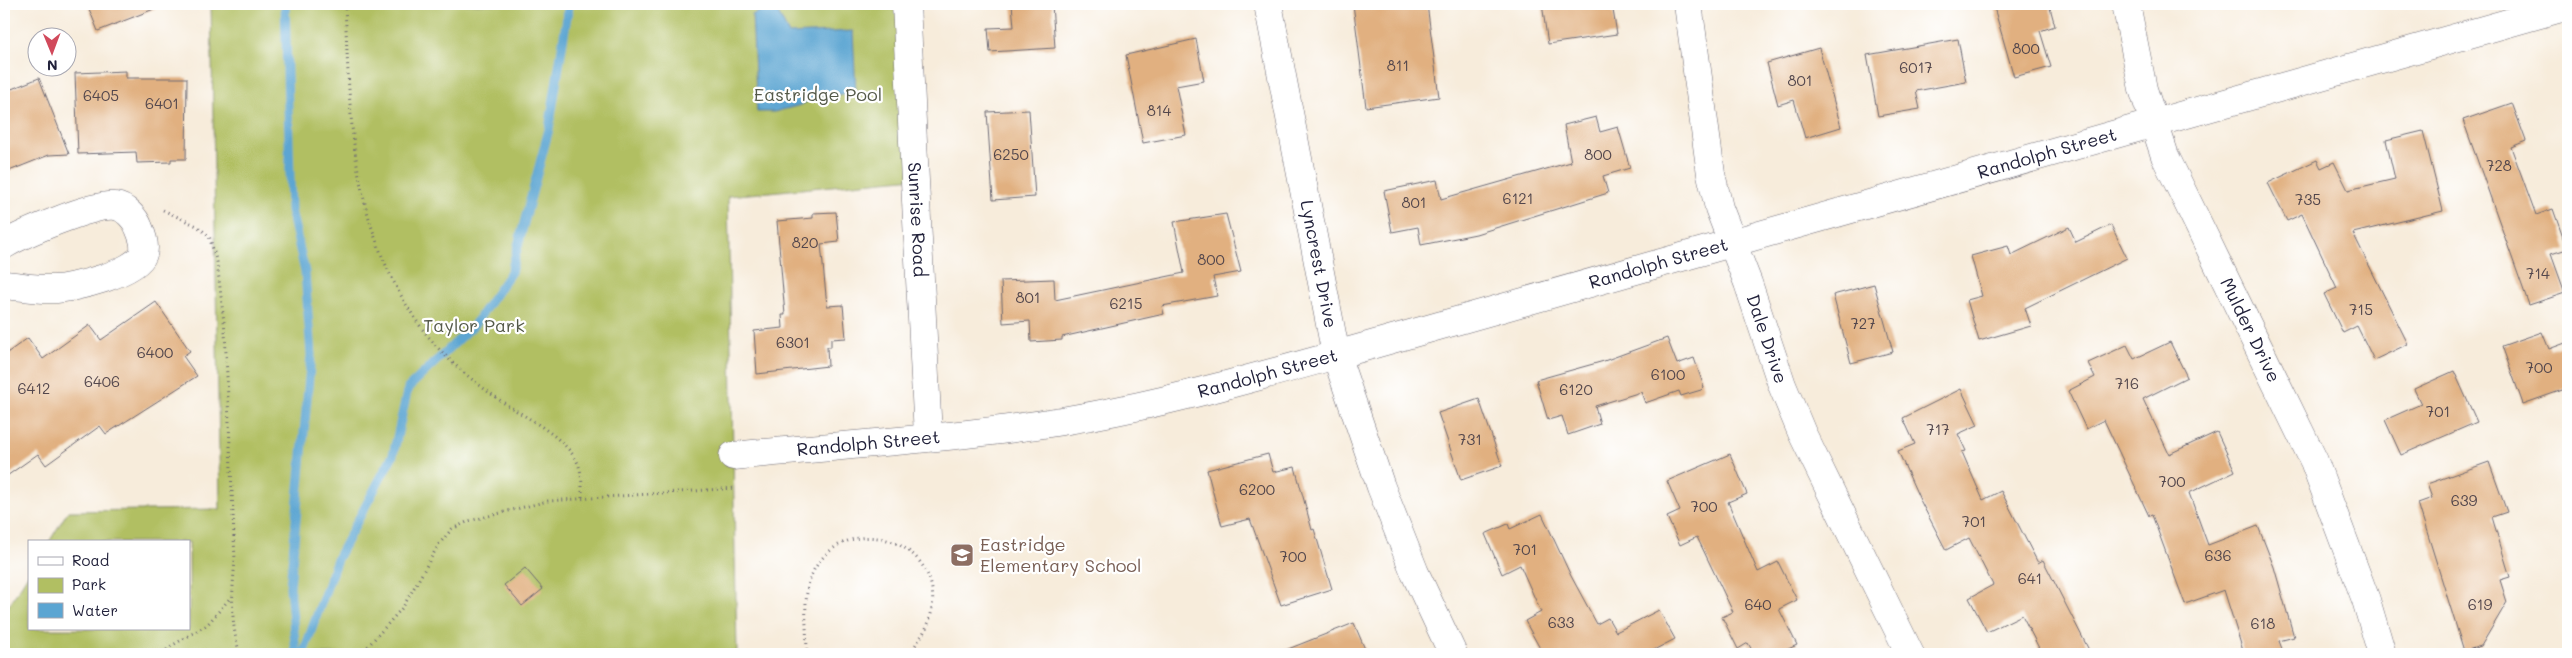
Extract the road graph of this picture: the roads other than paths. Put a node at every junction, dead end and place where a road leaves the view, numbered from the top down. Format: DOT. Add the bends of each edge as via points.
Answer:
graph roads {
  1 [pos="906,4"];
  2 [pos="1268,4"];
  3 [pos="1688,4"];
  4 [pos="2126,4"];
  5 [pos="2565,12"];
  6 [pos="2154,123"];
  7 [pos="1732,241"];
  8 [pos="4,246"];
  9 [pos="4,285"];
  10 [pos="1336,355"];
  11 [pos="928,436"];
  12 [pos="733,456"];
  13 [pos="1453,654"];
  14 [pos="1910,654"];
  15 [pos="2382,654"];
  1 -- 11 [label="street, Sunrise Road"];
  2 -- 10 [label="street, Lyncrest Drive"];
  3 -- 7 [label="street, Dale Drive" via="1713,186"];
  4 -- 6 [label="street, Mulder Drive" via="2143,89"];
  5 -- 6 [label="street, Randolph Street"];
  6 -- 7 [label="street, Randolph Street"];
  6 -- 15 [label="street, Mulder Drive" via="2165,156 2314,461 2363,590"];
  7 -- 10 [label="street, Randolph Street"];
  7 -- 14 [label="street, Dale Drive" via="1802,433"];
  8 -- 9 [label="street" via="92,208 116,206 129,213 138,224 144,248 138,261 128,268 73,287 52,290"];
  10 -- 11 [label="street, Randolph Street" via="1116,411 1032,425"];
  10 -- 13 [label="street, Lyncrest Drive" via="1415,573"];
  11 -- 12 [label="street, Randolph Street"];
}
